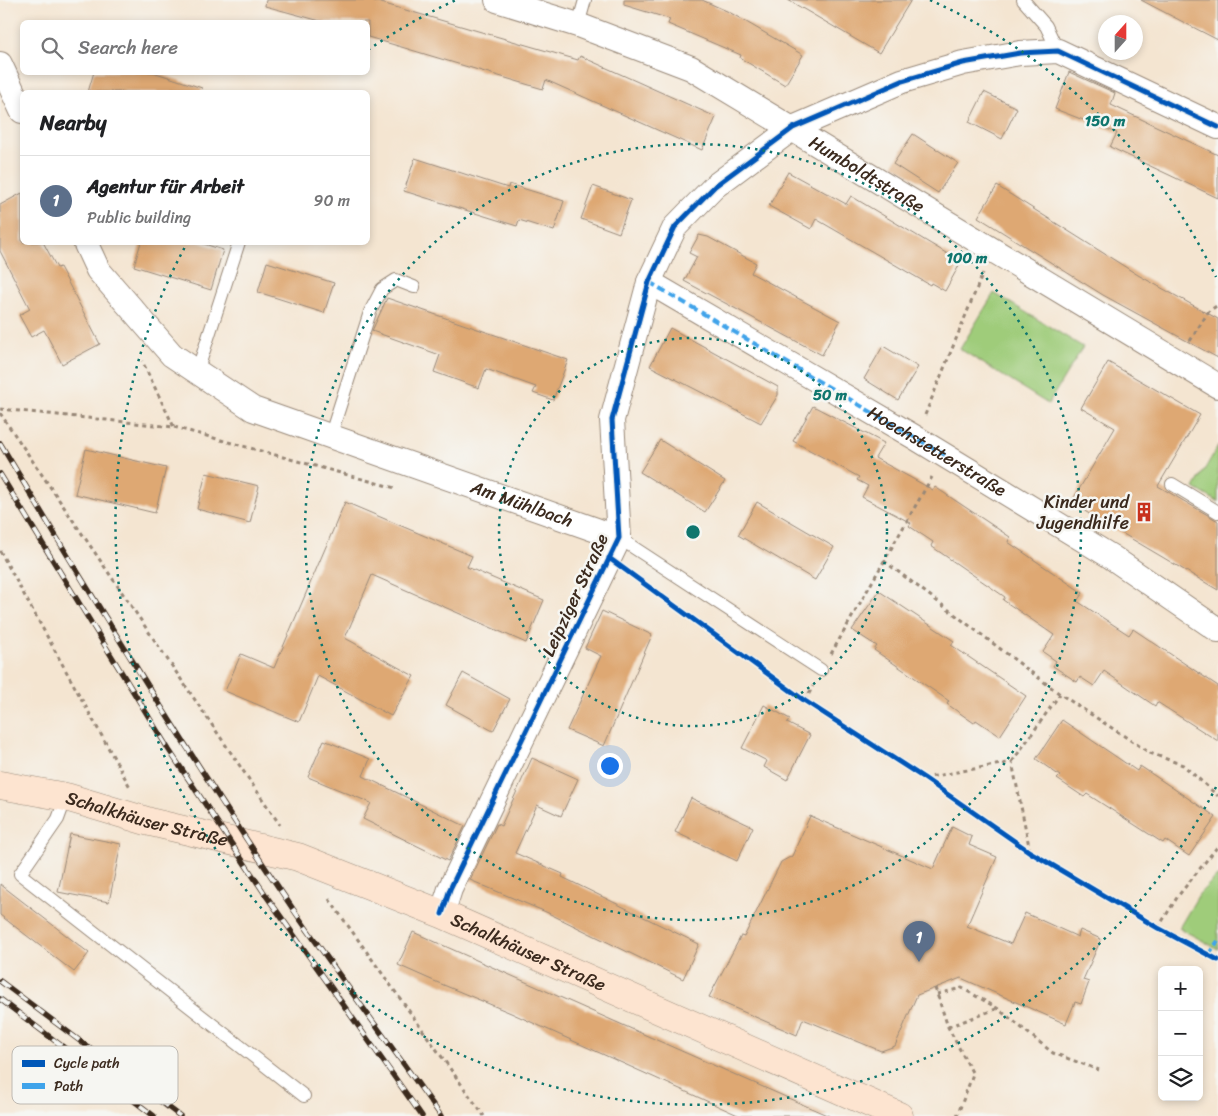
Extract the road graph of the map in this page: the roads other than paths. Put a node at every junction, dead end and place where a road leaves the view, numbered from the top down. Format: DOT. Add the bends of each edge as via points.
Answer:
graph roads {
  1 [pos="497,0"];
  2 [pos="585,0"];
  3 [pos="1024,0"];
  4 [pos="578,25"];
  5 [pos="1058,52"];
  6 [pos="0,64"];
  7 [pos="20,107"];
  8 [pos="1218,127"];
  9 [pos="793,128"];
  10 [pos="86,245"];
  11 [pos="238,245"];
  12 [pos="649,282"];
  13 [pos="414,287"];
  14 [pos="197,372"];
  15 [pos="1218,386"];
  16 [pos="330,436"];
  17 [pos="1172,484"];
  18 [pos="1218,512"];
  19 [pos="614,548"];
  20 [pos="1218,630"];
  21 [pos="821,670"];
  22 [pos="0,785"];
  23 [pos="66,797"];
  24 [pos="442,914"];
  25 [pos="304,1096"];
  26 [pos="899,1116"];
  1 -- 4 [label="street, Humboldtstraße"];
  2 -- 4 [label="lane"];
  3 -- 5 [label="lane" via="1046,26"];
  4 -- 9 [label="street, Humboldtstraße" via="691,68"];
  5 -- 8 [label="street"];
  5 -- 9 [label="street, Leipziger Straße" via="1020,53 963,62 902,82"];
  6 -- 7 [label="street"];
  9 -- 12 [label="street, Leipziger Straße" via="715,186 675,227"];
  9 -- 15 [label="street, Humboldtstraße"];
  10 -- 14 [label="street, Am Mühlbach" via="98,270 172,354"];
  11 -- 14 [label="lane"];
  12 -- 19 [label="street, Leipziger Straße" via="612,420"];
  12 -- 20 [label="street, Hoechstetterstraße" via="945,455 1110,556"];
  13 -- 16 [label="lane" via="396,280 382,289 370,312"];
  14 -- 16 [label="street, Am Mühlbach" via="253,409"];
  16 -- 19 [label="street, Am Mühlbach"];
  17 -- 18 [label="lane"];
  19 -- 21 [label="lane, Am Mühlbach"];
  19 -- 24 [label="street, Leipziger Straße" via="450,890"];
  22 -- 23 [label="street, Schalkhäuser Straße"];
  23 -- 24 [label="street, Schalkhäuser Straße" via="150,822 298,857"];
  23 -- 25 [label="lane" via="58,819 20,874"];
  24 -- 26 [label="street, Schalkhäuser Straße"];
}
